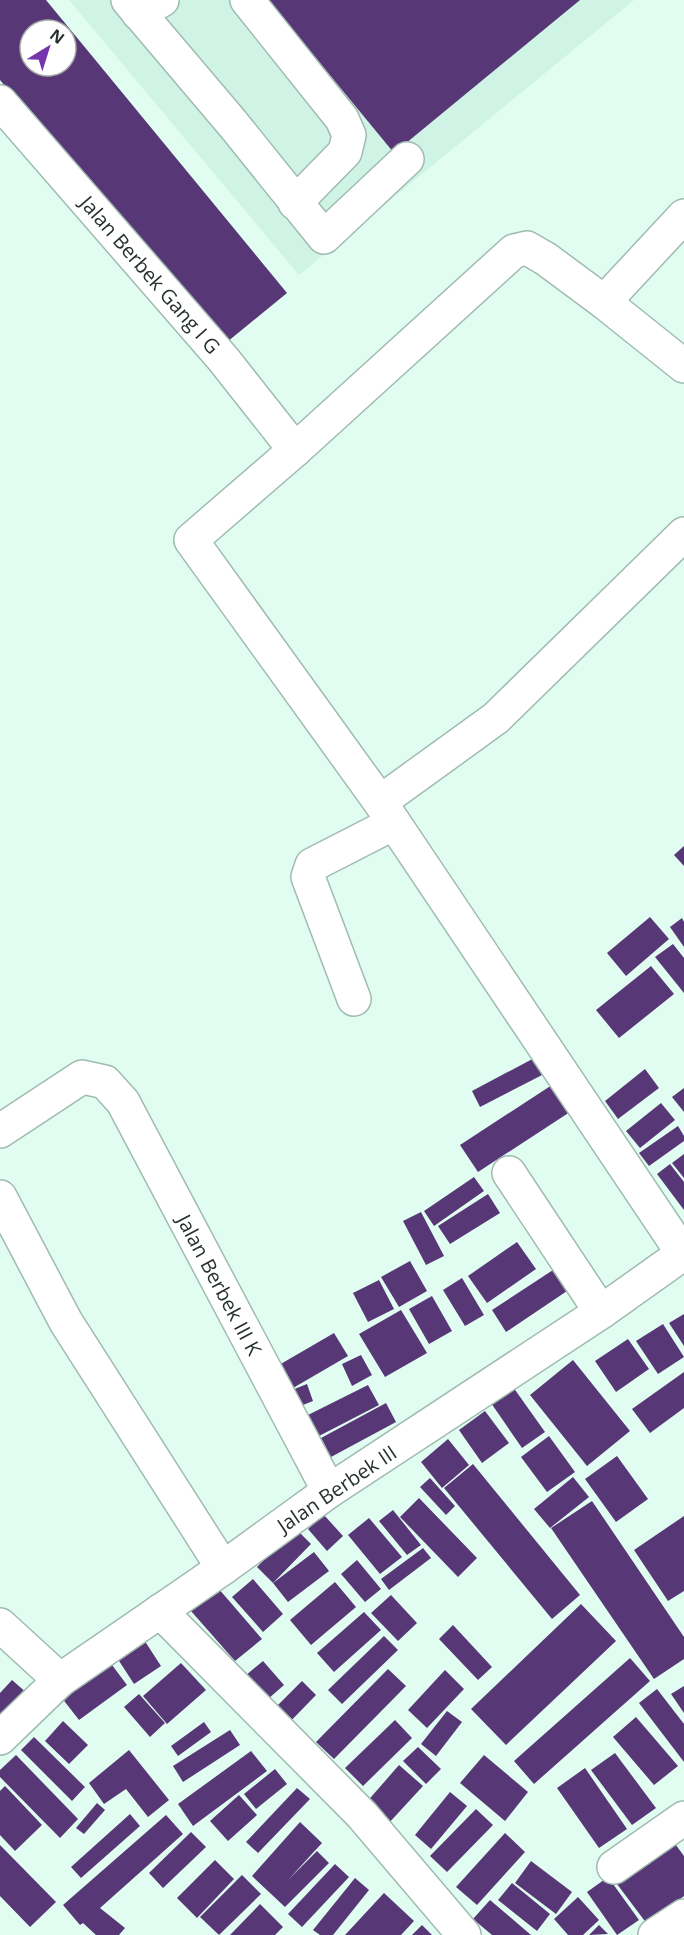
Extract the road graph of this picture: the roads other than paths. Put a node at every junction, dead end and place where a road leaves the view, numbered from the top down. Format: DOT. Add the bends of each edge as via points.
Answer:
graph roads {
  1 [pos="247,0"];
  2 [pos="143,4"];
  3 [pos="0,102"];
  4 [pos="407,159"];
  5 [pos="295,203"];
  6 [pos="684,216"];
  7 [pos="604,302"];
  8 [pos="684,366"];
  9 [pos="296,450"];
  10 [pos="684,534"];
  11 [pos="387,812"];
  12 [pos="354,999"];
  13 [pos="0,1131"];
  14 [pos="509,1173"];
  15 [pos="0,1197"];
  16 [pos="684,1254"];
  17 [pos="601,1312"];
  18 [pos="329,1491"];
  19 [pos="223,1568"];
  20 [pos="159,1611"];
  21 [pos="0,1625"];
  22 [pos="60,1680"];
  23 [pos="0,1738"];
  24 [pos="684,1818"];
  25 [pos="614,1867"];
  26 [pos="684,1917"];
  27 [pos="464,1935"];
  28 [pos="656,1935"];
  1 -- 5 [label="street" via="342,119 349,135 345,152"];
  2 -- 5 [label="street"];
  3 -- 9 [label="street, Jalan Berbek Gang I G" via="224,360"];
  4 -- 5 [label="street" via="324,237"];
  6 -- 7 [label="street"];
  7 -- 8 [label="street"];
  7 -- 9 [label="street" via="527,248 514,251"];
  9 -- 11 [label="street" via="190,540"];
  10 -- 11 [label="street" via="496,718"];
  11 -- 12 [label="street" via="312,865 308,877"];
  11 -- 16 [label="street"];
  13 -- 18 [label="street, Jalan Berbek III K" via="82,1077 105,1082 123,1102"];
  14 -- 17 [label="street"];
  15 -- 19 [label="street" via="66,1322"];
  16 -- 17 [label="street, Jalan Berbek III"];
  17 -- 18 [label="street, Jalan Berbek III"];
  18 -- 19 [label="street, Jalan Berbek III"];
  19 -- 20 [label="street, Jalan Berbek III"];
  20 -- 22 [label="street, Jalan Berbek III"];
  20 -- 27 [label="street" via="362,1815"];
  21 -- 22 [label="street"];
  22 -- 23 [label="street, Jalan Berbek III"];
  24 -- 25 [label="street"];
  26 -- 28 [label="street"];
}
